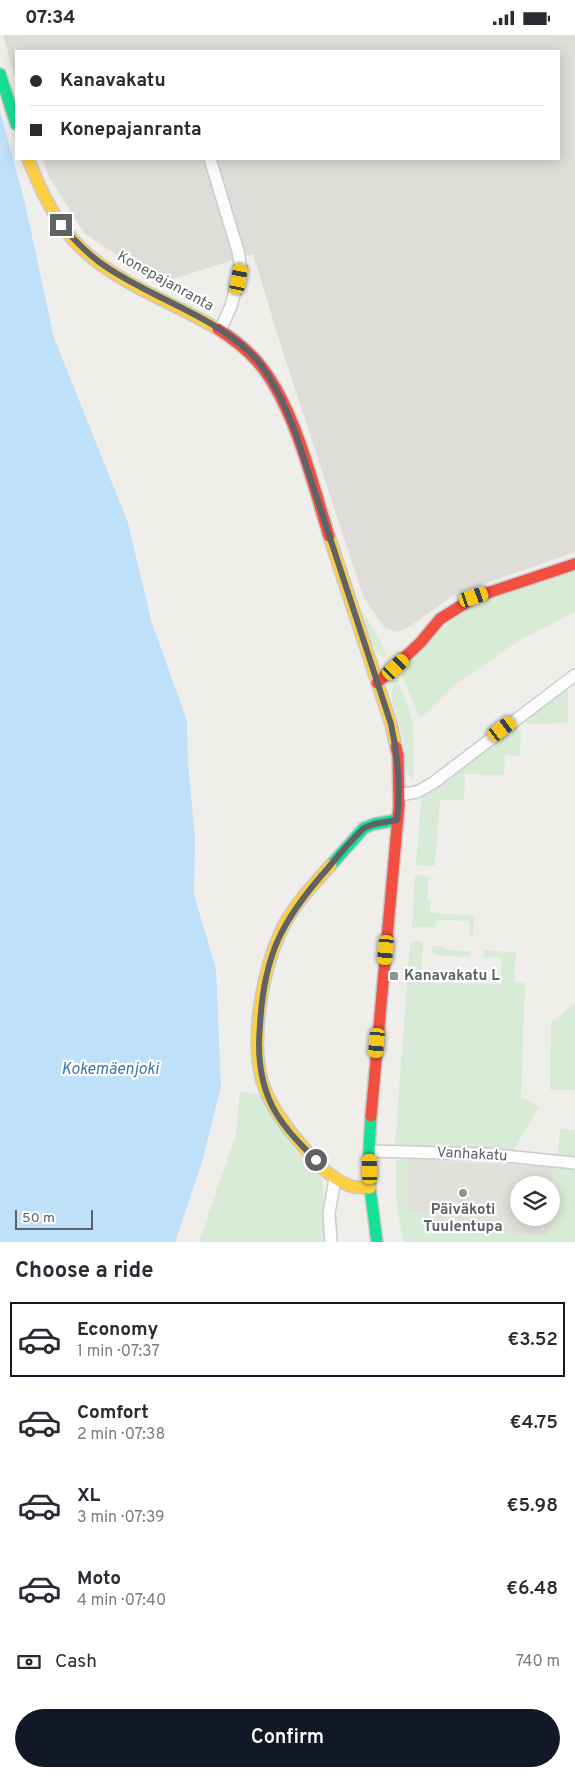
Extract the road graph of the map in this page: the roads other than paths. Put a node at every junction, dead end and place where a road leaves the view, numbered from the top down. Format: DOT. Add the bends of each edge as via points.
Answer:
graph roads {
  1 [pos="0,74"];
  2 [pos="15,121"];
  3 [pos="28,160"];
  4 [pos="210,160"];
  5 [pos="220,330"];
  6 [pos="575,564"];
  7 [pos="575,675"];
  8 [pos="377,683"];
  9 [pos="399,795"];
  10 [pos="397,820"];
  11 [pos="369,1151"];
  12 [pos="575,1163"];
  13 [pos="335,1179"];
  14 [pos="370,1188"];
  15 [pos="332,1242"];
  16 [pos="377,1242"];
  1 -- 2 [label="main road"];
  3 -- 5 [label="main road, Konepajanranta" via="40,189 61,225 83,249 128,280"];
  4 -- 5 [label="street" via="241,269 232,306"];
  5 -- 8 [label="main road, Konepajanranta" via="256,360 272,381 285,407"];
  6 -- 8 [label="main road" via="474,597 440,619 420,643"];
  7 -- 9 [label="street" via="433,783 417,792"];
  8 -- 9 [label="main road, Konepajanranta" via="398,756"];
  9 -- 10 [label="main road, Konepajanranta"];
  10 -- 11 [label="main road, Konepajanranta"];
  10 -- 13 [label="main road" via="364,828 305,894 285,923 266,975 258,1043 260,1070 267,1094 291,1133"];
  11 -- 12 [label="street, Vanhakatu" via="486,1155"];
  11 -- 14 [label="main road, Konepajanranta"];
  13 -- 14 [label="main road" via="352,1186"];
  13 -- 15 [label="street" via="329,1213"];
  14 -- 16 [label="main road, Konepajanranta"];
}
